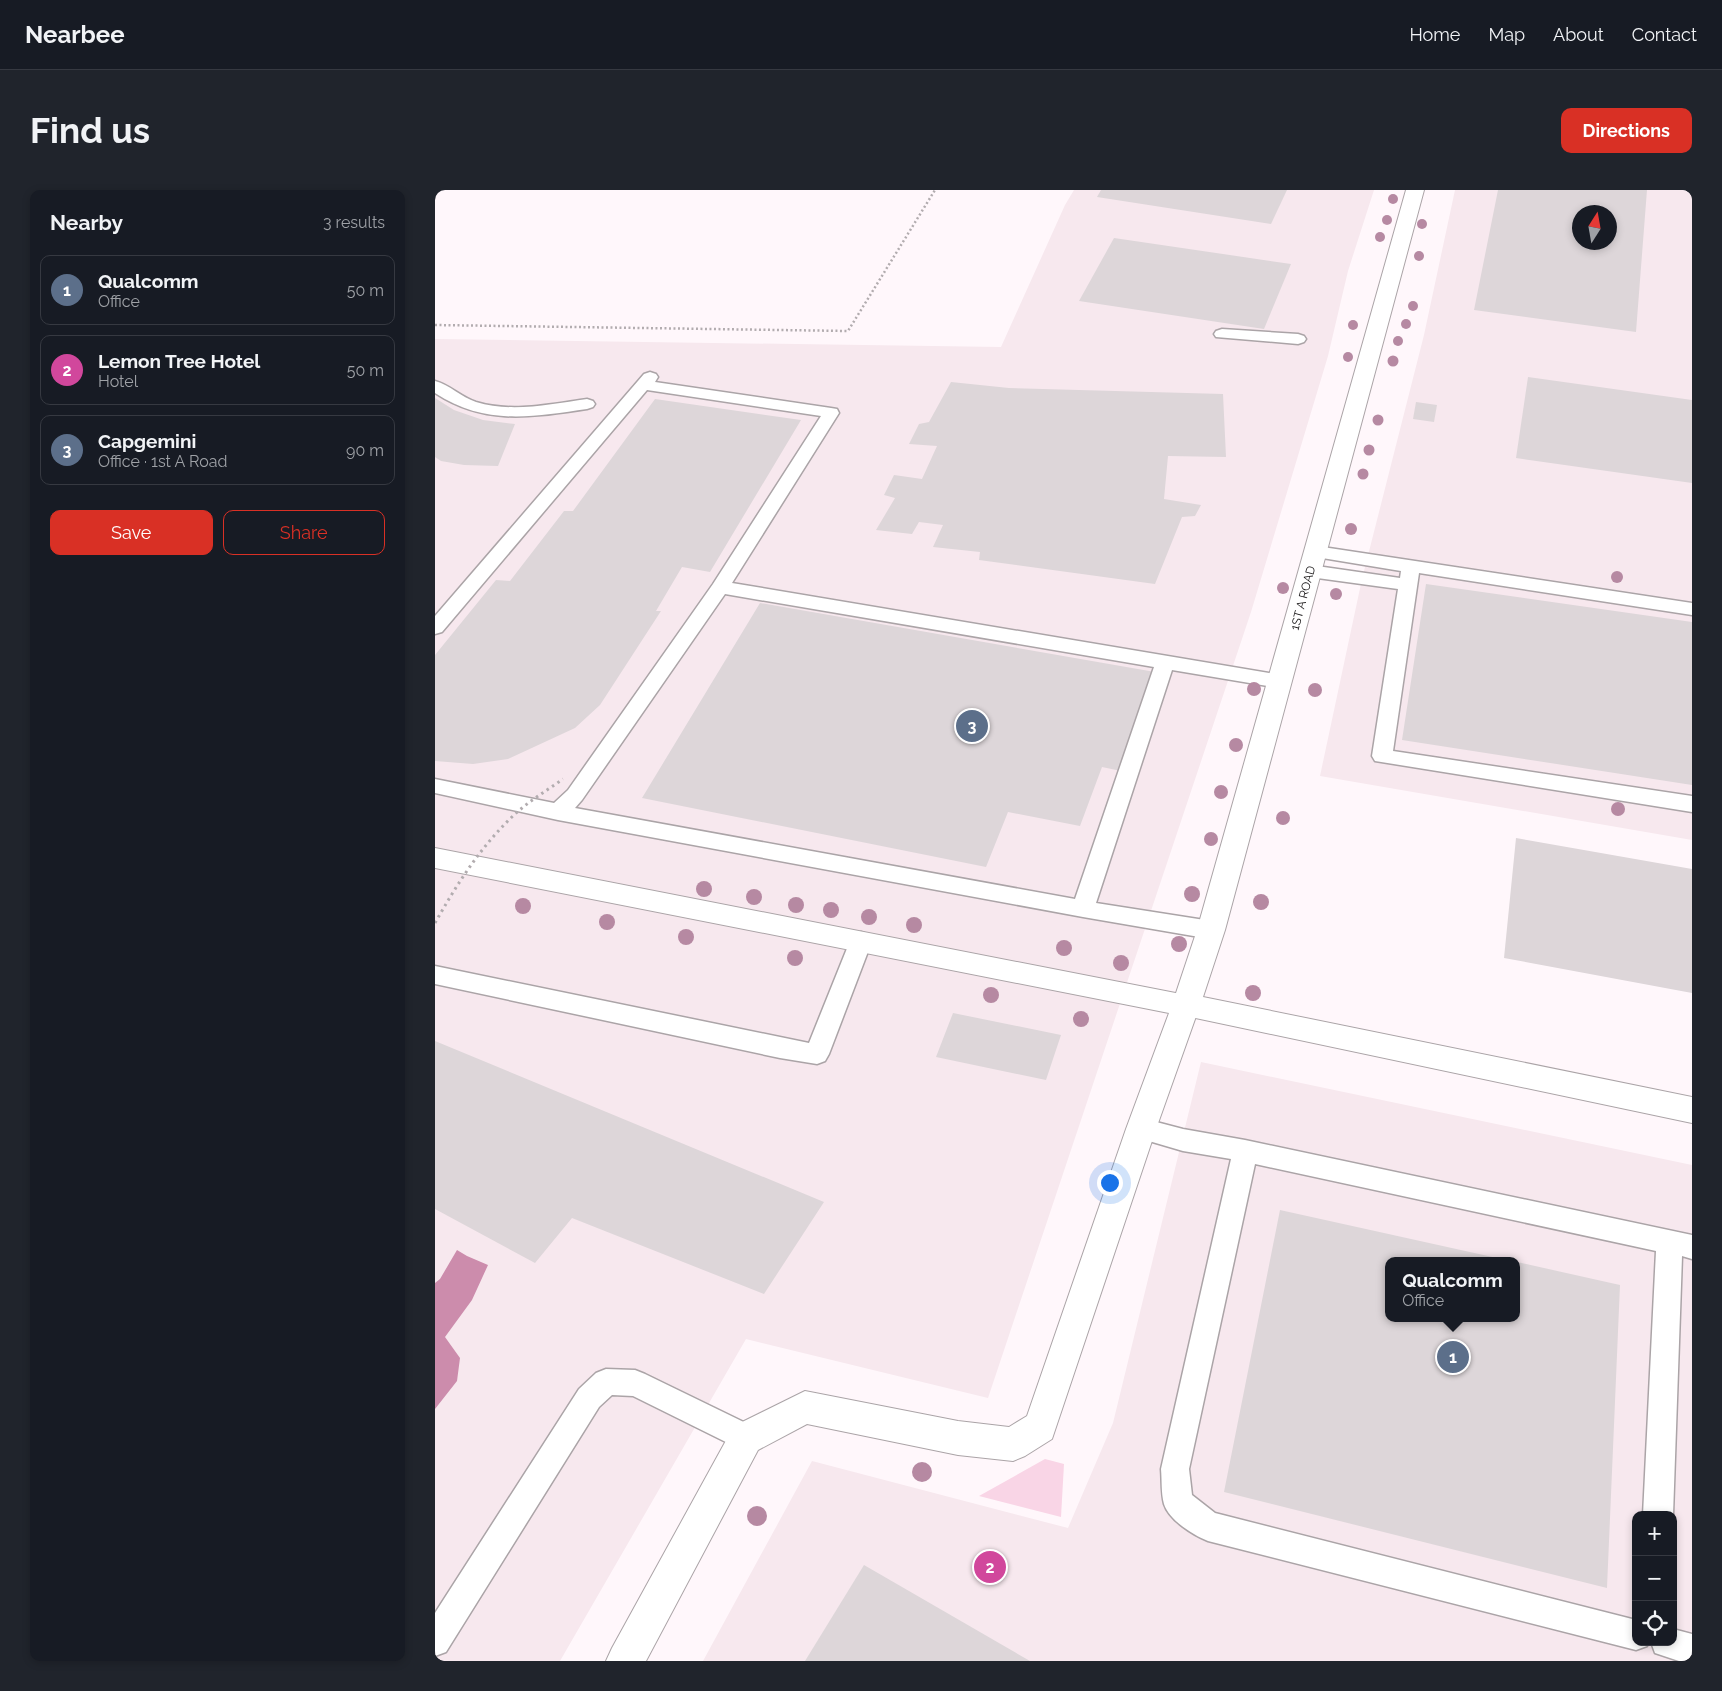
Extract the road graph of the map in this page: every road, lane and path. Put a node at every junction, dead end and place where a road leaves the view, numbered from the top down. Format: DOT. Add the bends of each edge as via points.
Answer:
graph roads {
  1 [pos="935,190"];
  2 [pos="1415,190"];
  3 [pos="435,325"];
  4 [pos="1222,334"];
  5 [pos="1298,338"];
  6 [pos="435,386"];
  7 [pos="587,404"];
  8 [pos="1313,562"];
  9 [pos="1410,576"];
  10 [pos="721,587"];
  11 [pos="1692,608"];
  12 [pos="435,628"];
  13 [pos="1165,662"];
  14 [pos="1280,681"];
  15 [pos="563,779"];
  16 [pos="435,786"];
  17 [pos="1692,804"];
  18 [pos="558,812"];
  19 [pos="435,858"];
  20 [pos="1083,909"];
  21 [pos="435,923"];
  22 [pos="1211,930"];
  23 [pos="861,941"];
  24 [pos="435,975"];
  25 [pos="1186,1004"];
  26 [pos="1692,1110"];
  27 [pos="1141,1129"];
  28 [pos="1245,1151"];
  29 [pos="1681,1245"];
  30 [pos="746,1438"];
  31 [pos="1658,1511"];
  32 [pos="1632,1633"];
  33 [pos="435,1641"];
  34 [pos="1677,1645"];
  35 [pos="1692,1649"];
  36 [pos="625,1661"];
  1 -- 3 [label="path" via="848,331"];
  2 -- 8 [label="street, 1ST A ROAD"];
  4 -- 5 [label="lane"];
  6 -- 7 [label="lane" via="467,405 488,410 539,410"];
  8 -- 9 [label="lane"];
  8 -- 14 [label="street, 1ST A ROAD"];
  9 -- 11 [label="lane"];
  9 -- 17 [label="lane" via="1382,756"];
  10 -- 12 [label="lane" via="831,413 647,381"];
  10 -- 13 [label="lane"];
  10 -- 18 [label="lane" via="575,795"];
  13 -- 14 [label="lane"];
  13 -- 20 [label="lane"];
  14 -- 22 [label="street, 1ST A ROAD"];
  15 -- 21 [label="path, bridge" via="513,816 486,843"];
  16 -- 18 [label="lane"];
  18 -- 20 [label="lane"];
  19 -- 23 [label="street"];
  20 -- 22 [label="lane"];
  22 -- 25 [label="street, 1ST A ROAD"];
  23 -- 24 [label="lane" via="817,1054"];
  23 -- 25 [label="street"];
  25 -- 26 [label="street"];
  25 -- 27 [label="street, 1ST A ROAD"];
  27 -- 28 [label="lane"];
  27 -- 30 [label="street, 1ST A ROAD" via="1040,1427 1013,1444 958,1438 805,1407"];
  28 -- 29 [label="lane"];
  28 -- 32 [label="lane" via="1175,1469 1178,1503 1208,1526"];
  29 -- 31 [label="lane"];
  30 -- 33 [label="lane" via="635,1383 606,1382 589,1398"];
  30 -- 36 [label="street"];
  34 -- 35 [label="lane"];
}
